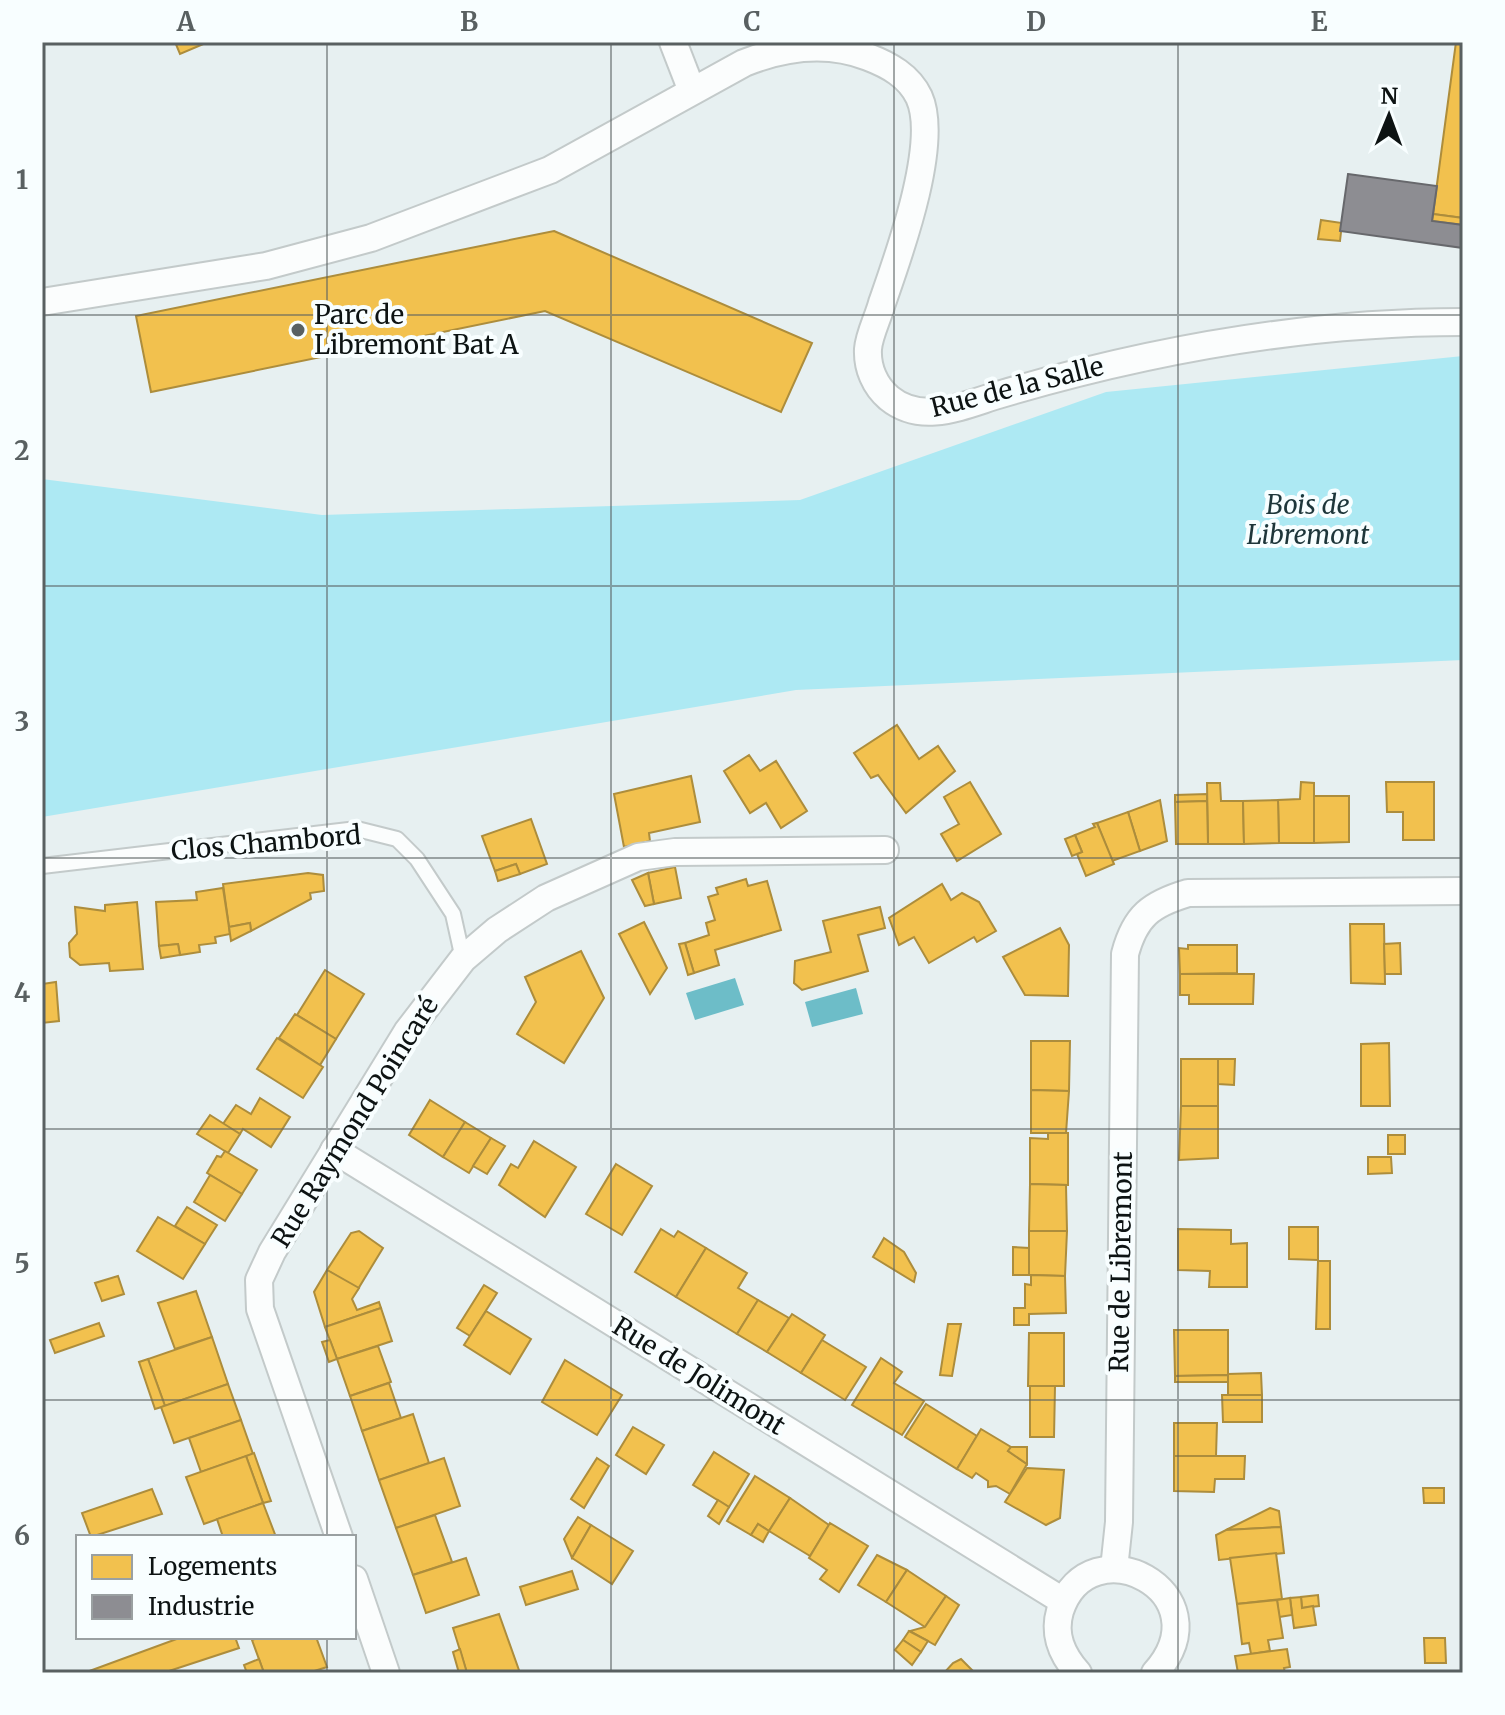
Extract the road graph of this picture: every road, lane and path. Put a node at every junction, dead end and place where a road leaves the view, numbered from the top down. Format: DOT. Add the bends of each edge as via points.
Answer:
graph roads {
  1 [pos="673,42"];
  2 [pos="692,91"];
  3 [pos="42,302"];
  4 [pos="1463,322"];
  5 [pos="885,850"];
  6 [pos="42,866"];
  7 [pos="1463,891"];
  8 [pos="463,959"];
  9 [pos="334,1150"];
  10 [pos="338,1535"];
  11 [pos="1114,1569"];
  12 [pos="356,1585"];
  13 [pos="1063,1601"];
  14 [pos="386,1673"];
  15 [pos="1077,1673"];
  16 [pos="1155,1673"];
  1 -- 2 [label="street"];
  2 -- 3 [label="street, Rue de la Salle" via="550,170 371,238 266,266"];
  2 -- 4 [label="street, Rue de la Salle" via="744,63 777,50 801,48 858,53 897,70 919,97 923,137 918,181 868,347 874,379 901,406 932,413 1104,365 1262,335 1359,324"];
  5 -- 8 [label="street, Rue Raymond Poincaré" via="638,857 546,898"];
  6 -- 8 [label="lane, Clos Chambord" via="357,829 397,839 417,859 453,914"];
  7 -- 11 [label="street, Rue de Libremont" via="1188,893 1157,902 1130,933 1125,954 1119,1522"];
  8 -- 9 [label="street, Rue Raymond Poincaré" via="407,1032"];
  9 -- 10 [label="street, Rue Raymond Poincaré" via="259,1280 260,1309"];
  9 -- 13 [label="street, Rue de Jolimont"];
  11 -- 13 [label="street" via="1093,1574"];
  11 -- 16 [label="street" via="1149,1578 1172,1607 1174,1643"];
  12 -- 14 [label="street"];
  13 -- 15 [label="street" via="1058,1639"];
}
